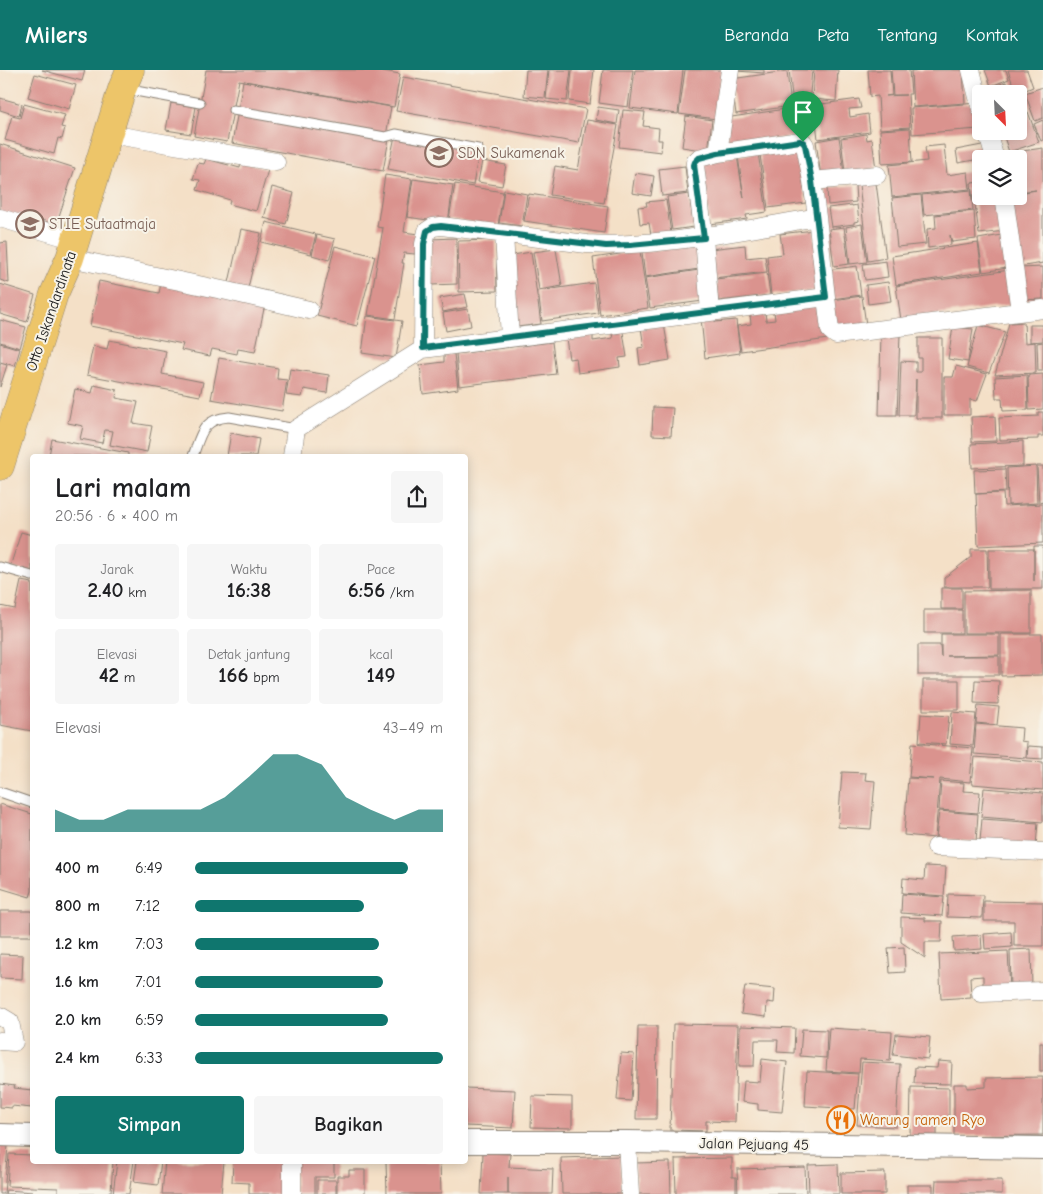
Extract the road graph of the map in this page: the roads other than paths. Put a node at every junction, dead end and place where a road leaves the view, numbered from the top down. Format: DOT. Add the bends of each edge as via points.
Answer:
graph roads {
  1 [pos="730,70"];
  2 [pos="971,70"];
  3 [pos="126,79"];
  4 [pos="975,85"];
  5 [pos="200,104"];
  6 [pos="233,110"];
  7 [pos="109,134"];
  8 [pos="478,148"];
  9 [pos="718,153"];
  10 [pos="276,162"];
  11 [pos="876,175"];
  12 [pos="812,181"];
  13 [pos="1005,205"];
  14 [pos="817,217"];
  15 [pos="0,218"];
  16 [pos="504,234"];
  17 [pos="704,238"];
  18 [pos="73,249"];
  19 [pos="826,297"];
  20 [pos="1043,309"];
  21 [pos="309,310"];
  22 [pos="1020,311"];
  23 [pos="710,312"];
  24 [pos="510,338"];
  25 [pos="423,348"];
  26 [pos="296,429"];
  27 [pos="194,454"];
  28 [pos="292,454"];
  29 [pos="0,466"];
  30 [pos="0,567"];
  31 [pos="30,575"];
  32 [pos="0,792"];
  33 [pos="30,802"];
  34 [pos="936,847"];
  35 [pos="1043,852"];
  36 [pos="1043,991"];
  37 [pos="981,993"];
  38 [pos="0,1016"];
  39 [pos="0,1041"];
  40 [pos="0,1136"];
  41 [pos="30,1136"];
  42 [pos="468,1142"];
  43 [pos="627,1142"];
  44 [pos="1043,1148"];
  45 [pos="292,1164"];
  46 [pos="292,1194"];
  47 [pos="630,1194"];
  1 -- 9 [label="street"];
  2 -- 4 [label="street"];
  3 -- 5 [label="lane"];
  3 -- 7 [label="main road, Otto Iskandardinata"];
  6 -- 8 [label="lane" via="386,138 396,134"];
  7 -- 10 [label="street"];
  7 -- 18 [label="main road, Otto Iskandardinata"];
  9 -- 12 [label="street" via="800,141 805,145"];
  9 -- 17 [label="street" via="699,158 694,165"];
  11 -- 12 [label="street"];
  12 -- 14 [label="street"];
  13 -- 22 [label="street"];
  14 -- 17 [label="street"];
  14 -- 19 [label="street"];
  15 -- 18 [label="street"];
  16 -- 17 [label="street" via="606,246"];
  16 -- 24 [label="street"];
  16 -- 25 [label="street" via="441,226 427,231 424,244"];
  17 -- 23 [label="street"];
  18 -- 21 [label="street"];
  18 -- 29 [label="main road, Otto Iskandardinata" via="54,294"];
  19 -- 22 [label="street" via="830,330 836,335"];
  19 -- 23 [label="street"];
  20 -- 22 [label="street"];
  23 -- 24 [label="street"];
  24 -- 25 [label="street"];
  25 -- 26 [label="street"];
  26 -- 27 [label="lane" via="219,418 206,425"];
  26 -- 28 [label="street"];
  30 -- 31 [label="lane"];
  32 -- 33 [label="lane"];
  34 -- 35 [label="street"];
  36 -- 37 [label="street"];
  38 -- 39 [label="street" via="10,1022 14,1042"];
  40 -- 41 [label="street"];
  42 -- 43 [label="street, Jalan Pejuang 45"];
  43 -- 44 [label="street, Jalan Pejuang 45"];
  43 -- 47 [label="street"];
  45 -- 46 [label="street"];
}
